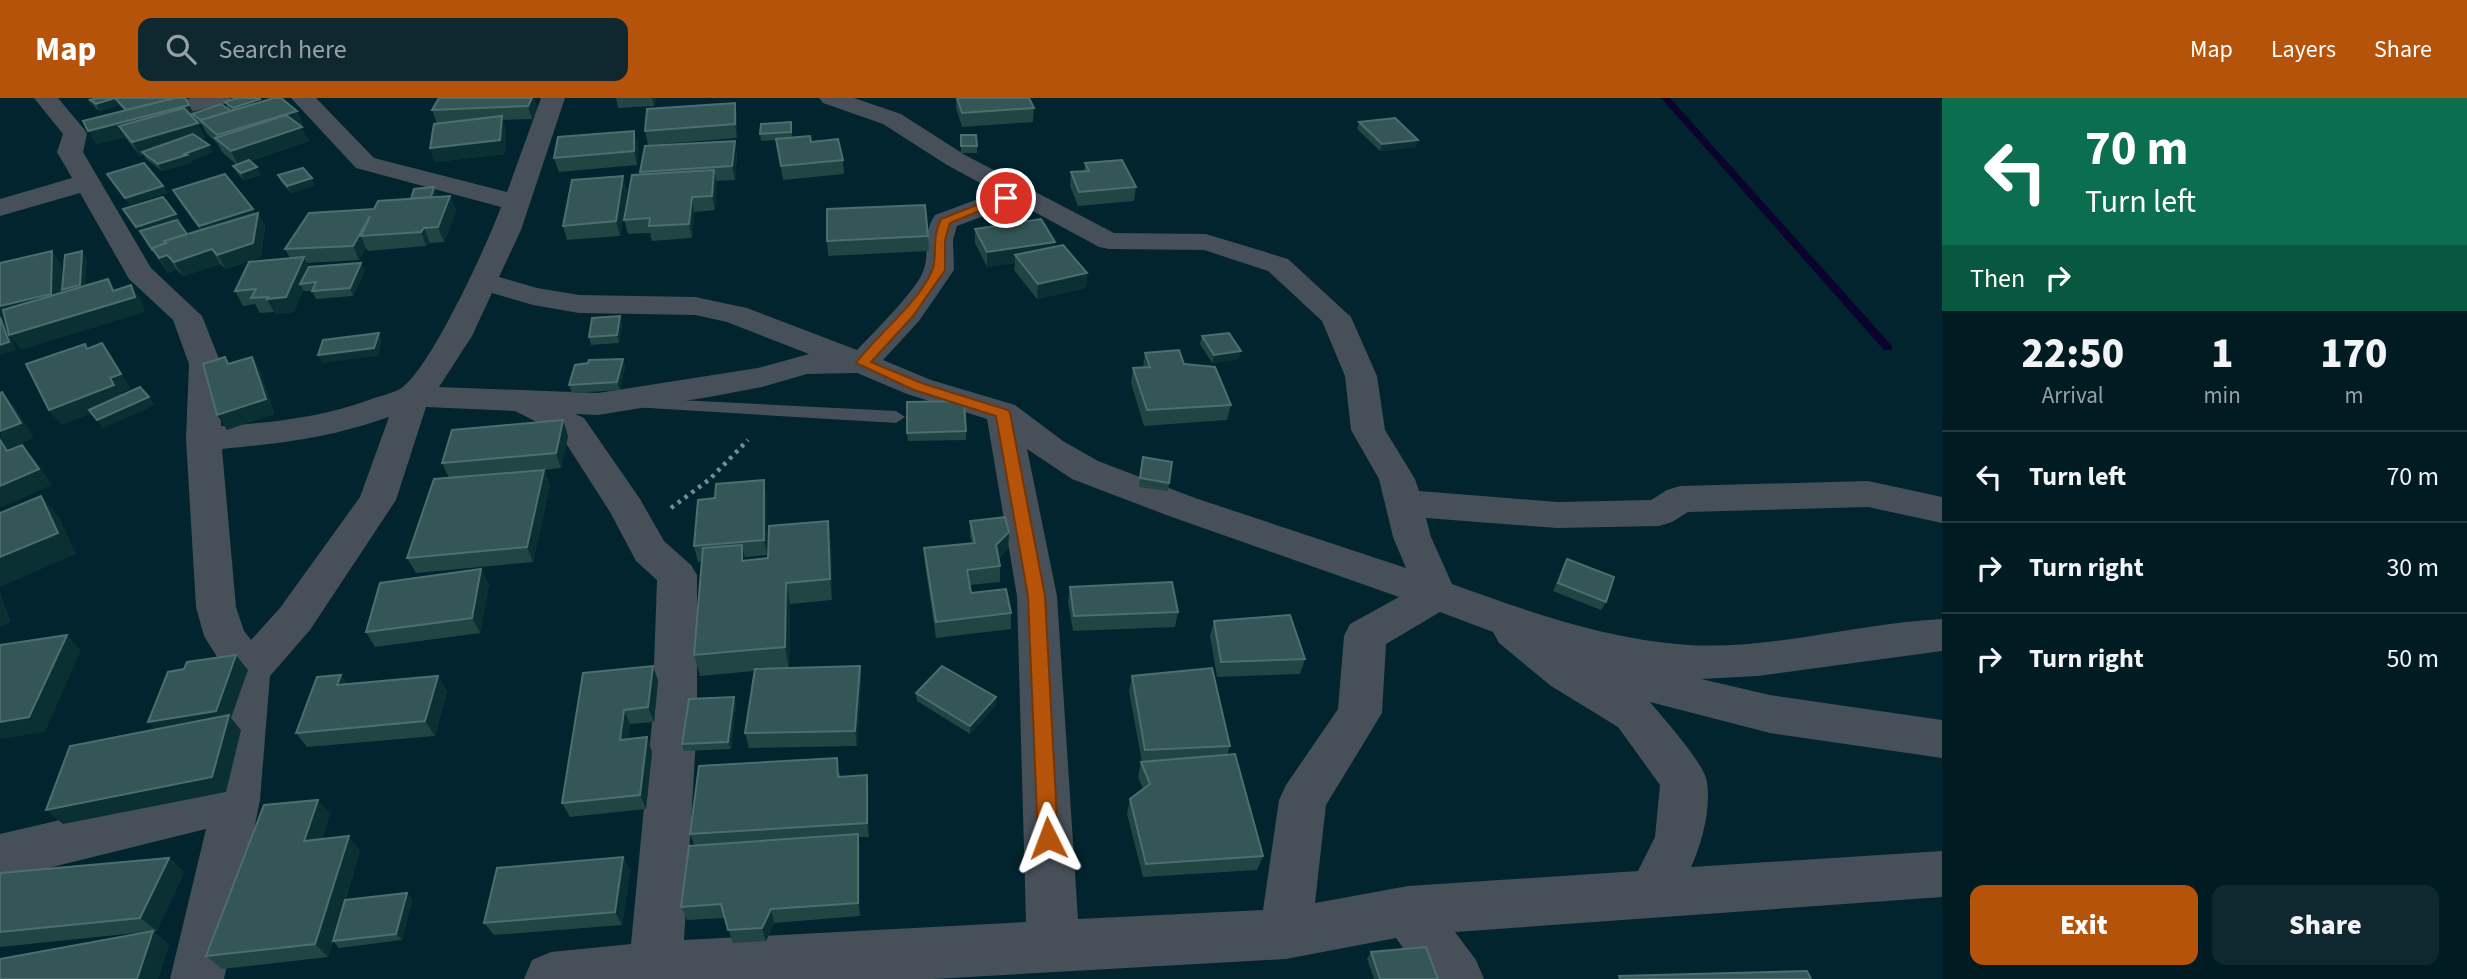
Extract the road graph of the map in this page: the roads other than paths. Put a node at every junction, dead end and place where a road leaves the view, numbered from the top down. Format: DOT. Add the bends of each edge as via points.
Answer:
graph roads {
  1 [pos="46,98"];
  2 [pos="219,98"];
  3 [pos="303,98"];
  4 [pos="553,98"];
  5 [pos="831,98"];
  6 [pos="98,128"];
  7 [pos="88,182"];
  8 [pos="1024,194"];
  9 [pos="516,203"];
  10 [pos="0,208"];
  11 [pos="482,281"];
  12 [pos="862,363"];
  13 [pos="413,396"];
  14 [pos="520,401"];
  15 [pos="613,402"];
  16 [pos="1003,413"];
  17 [pos="896,417"];
  18 [pos="204,439"];
  19 [pos="1404,503"];
  20 [pos="1942,510"];
  21 [pos="1437,594"];
  22 [pos="1490,614"];
  23 [pos="1942,635"];
  24 [pos="249,671"];
  25 [pos="1942,739"];
  26 [pos="236,800"];
  27 [pos="0,857"];
  28 [pos="1942,873"];
  29 [pos="1653,894"];
  30 [pos="1408,911"];
  31 [pos="1286,934"];
  32 [pos="1053,946"];
  33 [pos="667,973"];
  34 [pos="197,979"];
  35 [pos="551,979"];
  36 [pos="1457,979"];
  1 -- 6 [label="street"];
  2 -- 6 [label="street"];
  3 -- 9 [label="street" via="365,163"];
  4 -- 9 [label="street"];
  5 -- 8 [label="street" via="892,119 956,160"];
  6 -- 7 [label="street" via="70,152"];
  7 -- 10 [label="street"];
  7 -- 18 [label="street" via="139,273 187,316 205,364"];
  8 -- 12 [label="street" via="945,221 939,240 939,270 908,314"];
  8 -- 19 [label="street" via="1109,241 1206,242 1278,265 1336,317 1362,376 1368,430 1397,479"];
  9 -- 11 [label="street"];
  11 -- 12 [label="street" via="579,304 695,306 784,332"];
  11 -- 13 [label="street" via="456,336"];
  12 -- 15 [label="street" via="805,364 762,377"];
  12 -- 16 [label="street" via="919,387"];
  13 -- 14 [label="street"];
  13 -- 18 [label="street" via="337,423 299,431"];
  13 -- 24 [label="street" via="377,499 296,618"];
  14 -- 15 [label="street"];
  14 -- 33 [label="street" via="572,426 650,551 677,575"];
  15 -- 17 [label="lane"];
  16 -- 21 [label="street" via="1085,470"];
  16 -- 32 [label="street" via="1037,596"];
  18 -- 24 [label="street" via="216,607 225,636"];
  19 -- 20 [label="street" via="1557,515 1659,513 1681,499 1868,494"];
  19 -- 21 [label="street" via="1412,537"];
  21 -- 22 [label="street"];
  21 -- 31 [label="street" via="1365,636 1360,713 1303,800"];
  22 -- 23 [label="street" via="1610,652 1690,662 1758,659"];
  22 -- 25 [label="street" via="1627,678 1770,714"];
  22 -- 29 [label="street" via="1566,674 1634,714 1684,781 1679,839"];
  24 -- 26 [label="street"];
  26 -- 27 [label="street"];
  26 -- 34 [label="street"];
  28 -- 29 [label="street"];
  29 -- 30 [label="street"];
  30 -- 31 [label="street"];
  30 -- 36 [label="street"];
  31 -- 32 [label="street"];
  32 -- 33 [label="street"];
  33 -- 35 [label="street"];
}
